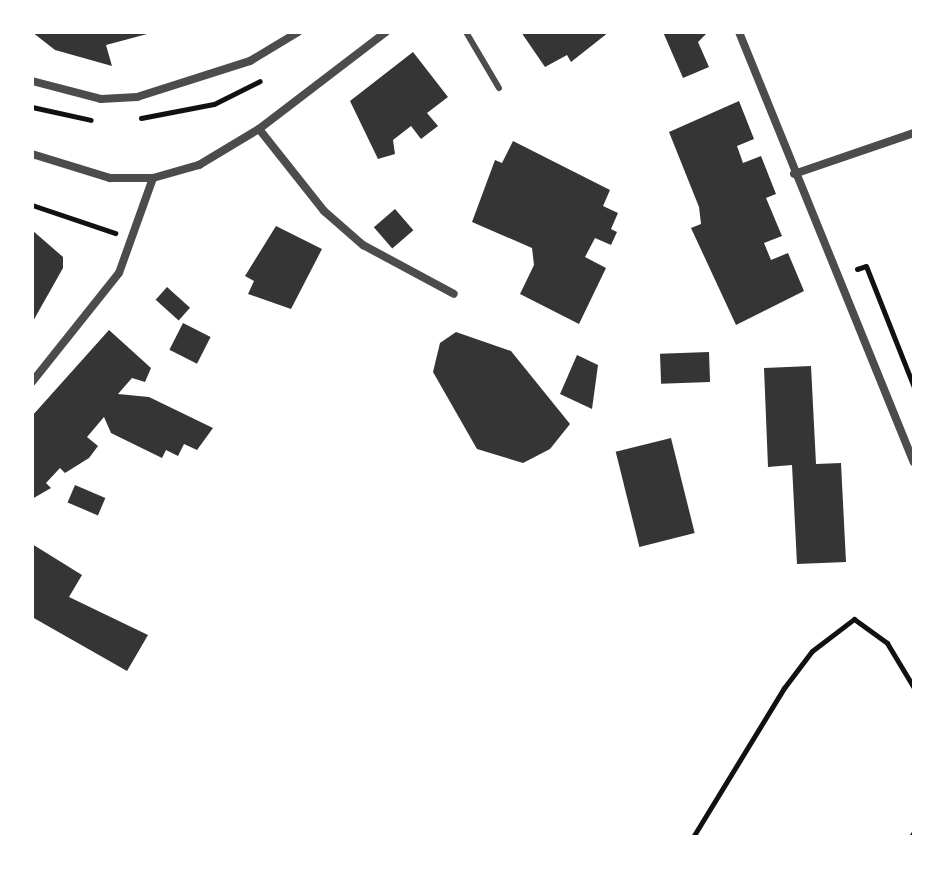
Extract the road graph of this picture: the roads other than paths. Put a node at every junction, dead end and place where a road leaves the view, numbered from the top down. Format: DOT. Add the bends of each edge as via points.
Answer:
graph roads {
  1 [pos="298,32"];
  2 [pos="386,32"];
  3 [pos="466,32"];
  4 [pos="739,32"];
  5 [pos="32,81"];
  6 [pos="499,88"];
  7 [pos="259,129"];
  8 [pos="914,133"];
  9 [pos="32,154"];
  10 [pos="794,174"];
  11 [pos="153,178"];
  12 [pos="454,294"];
  13 [pos="32,382"];
  14 [pos="914,462"];
  1 -- 5 [label="street" via="250,61 137,97 101,99"];
  2 -- 7 [label="street"];
  3 -- 6 [label="lane"];
  4 -- 10 [label="street"];
  7 -- 11 [label="street" via="199,165"];
  7 -- 12 [label="street" via="324,211 363,245"];
  8 -- 10 [label="street"];
  9 -- 11 [label="street" via="86,174"];
  10 -- 14 [label="street"];
  11 -- 13 [label="street" via="135,240 97,308"];
}
